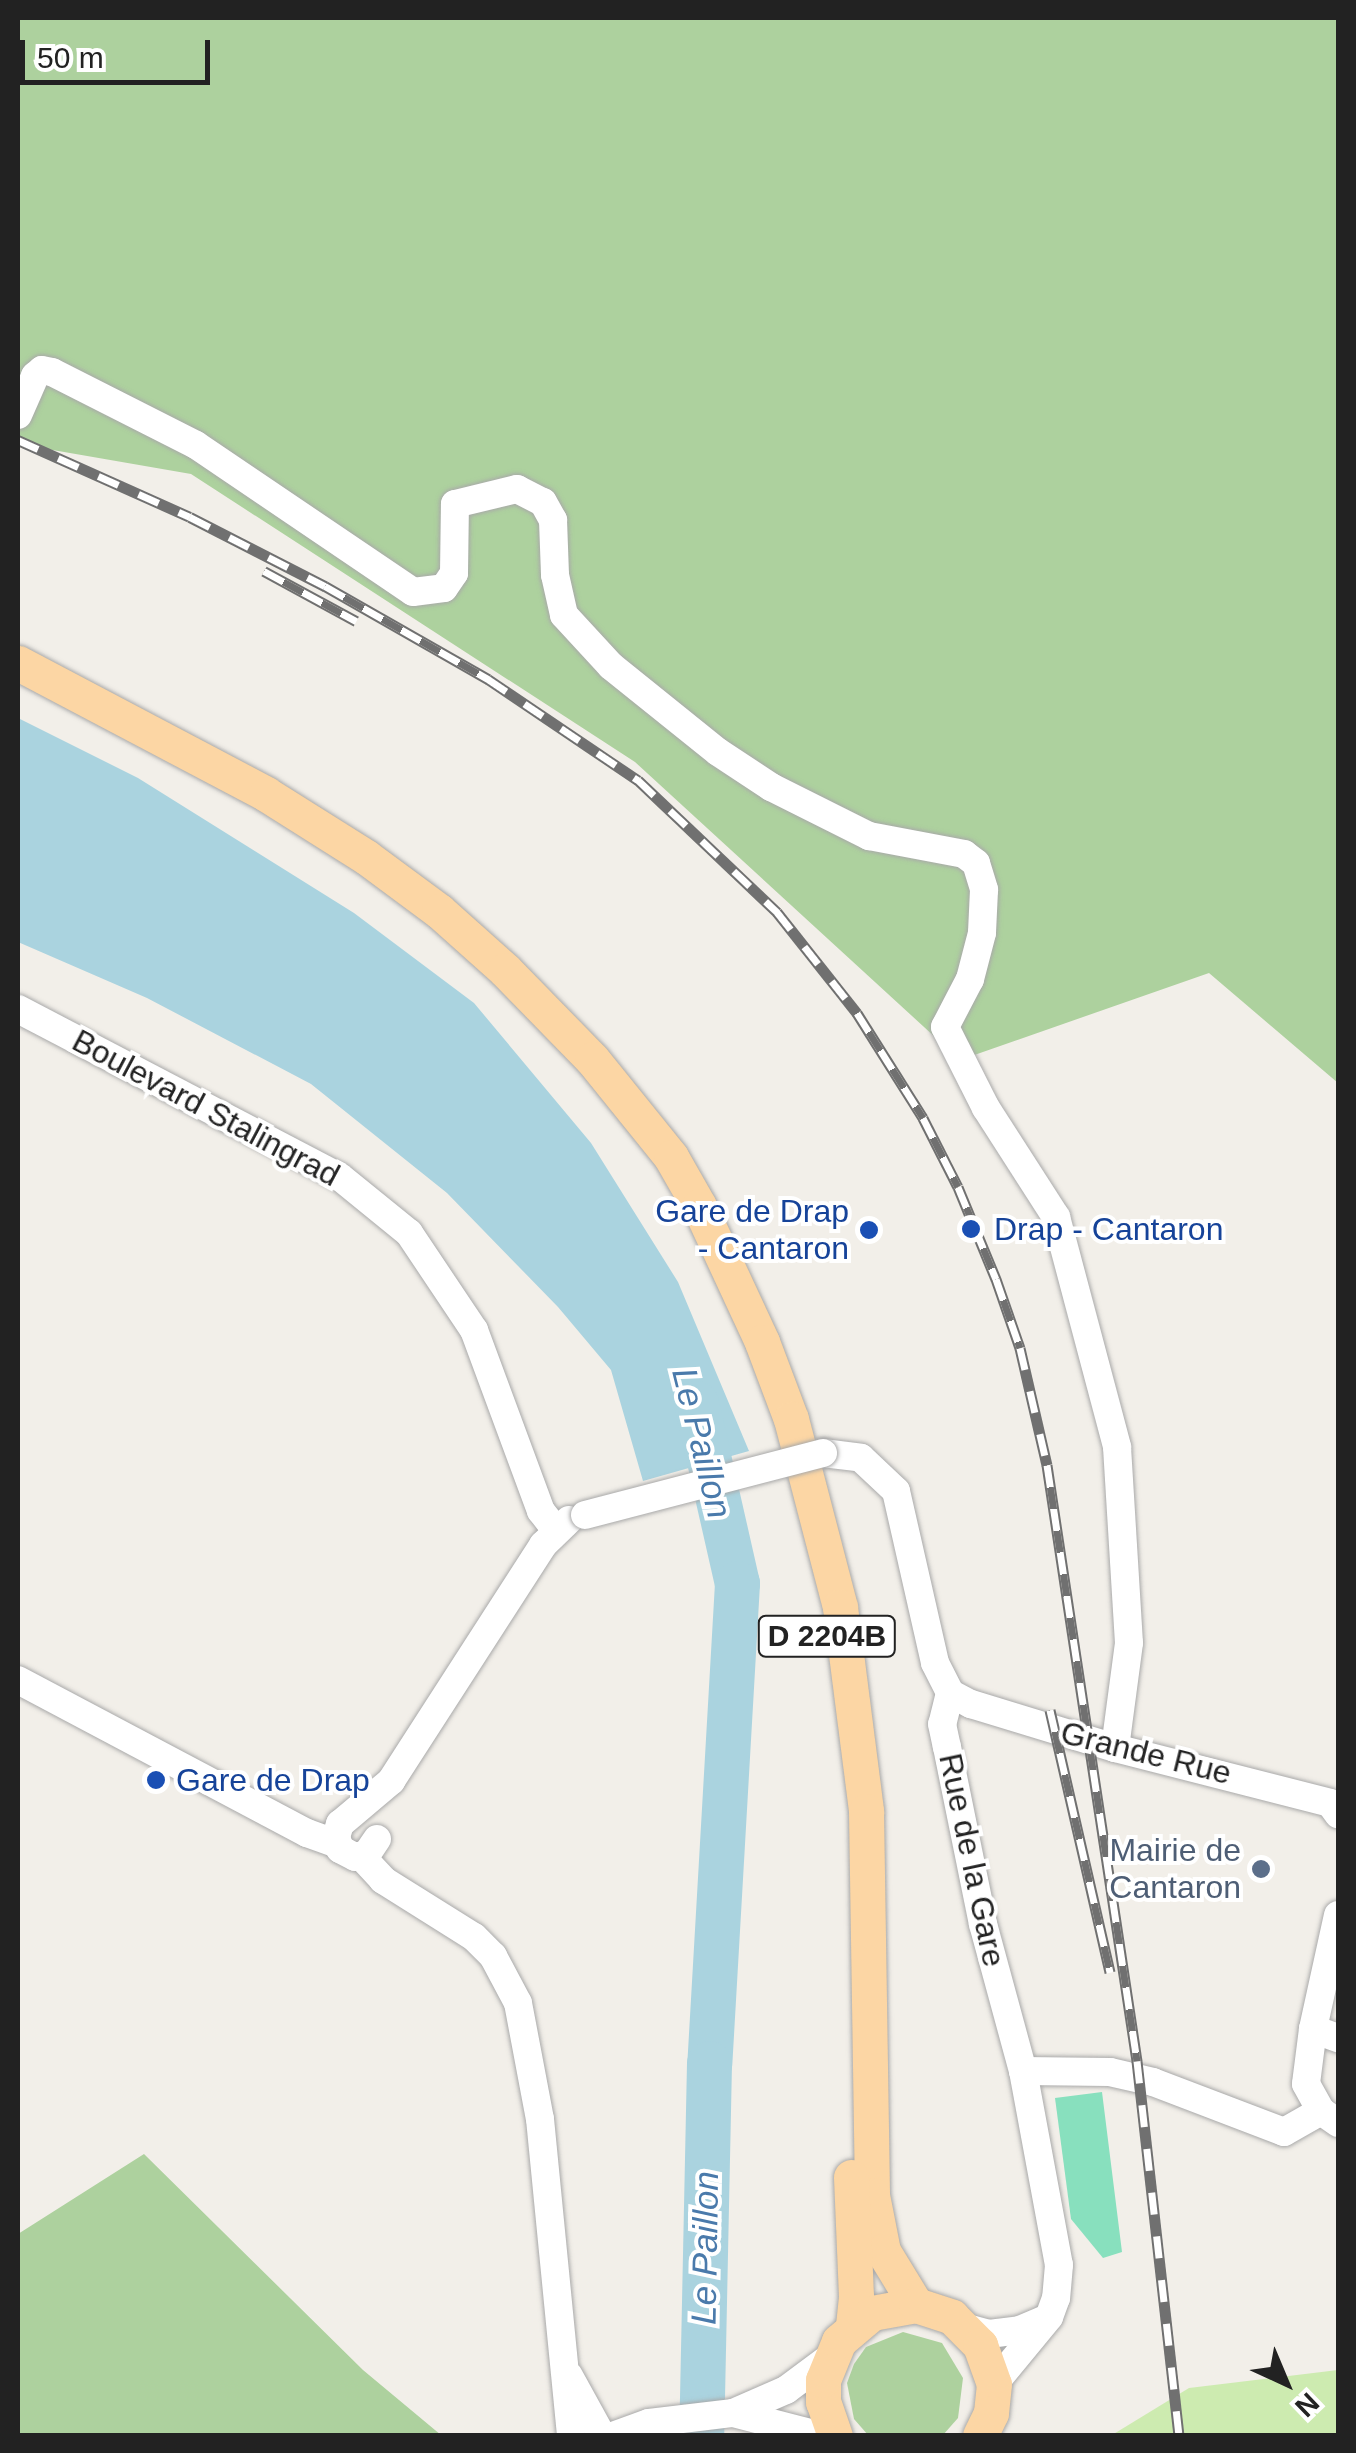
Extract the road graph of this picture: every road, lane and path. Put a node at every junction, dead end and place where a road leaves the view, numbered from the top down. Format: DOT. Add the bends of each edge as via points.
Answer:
graph roads {
  1 [pos="23,403"];
  2 [pos="18,663"];
  3 [pos="18,682"];
  4 [pos="18,1009"];
  5 [pos="631,1122"];
  6 [pos="555,1529"];
  7 [pos="18,1680"];
  8 [pos="950,1693"];
  9 [pos="1115,1748"];
  10 [pos="1338,1814"];
  11 [pos="358,1834"];
  12 [pos="1338,1915"];
  13 [pos="1326,2034"];
  14 [pos="1023,2071"];
  15 [pos="1330,2117"];
  16 [pos="916,2306"];
  17 [pos="1049,2317"];
  18 [pos="852,2326"];
  19 [pos="967,2328"];
  20 [pos="564,2366"];
  21 [pos="819,2367"];
  22 [pos="994,2384"];
  23 [pos="733,2412"];
  24 [pos="643,2429"];
  25 [pos="824,2435"];
  26 [pos="571,2436"];
  27 [pos="602,2436"];
  28 [pos="612,2436"];
  29 [pos="980,2436"];
  1 -- 9 [label="street" via="35,376 52,372 196,445 413,592 444,588 454,573 455,504 517,489 543,502 553,520 564,615 611,666 771,786 868,836 964,854 976,863 984,890 982,933 970,979 945,1027 986,1108 1056,1216 1117,1448 1130,1643"];
  2 -- 5 [label="main road" via="180,746 366,857 505,970 592,1059"];
  3 -- 5 [label="main road" via="195,774 352,870 492,982"];
  4 -- 6 [label="street, Boulevard Stalingrad" via="340,1176 409,1233 474,1330 541,1511"];
  5 -- 16 [label="main road, D 2204B" via="671,1157 730,1270 791,1420 820,1519 840,1607 866,1811 872,2195 883,2250"];
  5 -- 18 [label="main road, D 2204B" via="747,1348 786,1461 824,1608 846,1816"];
  6 -- 8 [label="street, Rue de la Gare, bridge" via="584,1515 823,1452 861,1458 896,1491 935,1664"];
  6 -- 11 [label="street"];
  7 -- 11 [label="street" via="306,1834"];
  8 -- 9 [label="street, Grande Rue"];
  8 -- 14 [label="street, Rue de la Gare" via="944,1736 983,1924"];
  9 -- 10 [label="street, Grande Rue" via="1263,1783 1330,1803"];
  11 -- 20 [label="street" via="412,1894 493,1956 518,2004 540,2119"];
  12 -- 13 [label="street"];
  13 -- 15 [label="street" via="1306,2084"];
  14 -- 15 [label="street" via="1110,2072 1153,2082 1284,2132"];
  14 -- 17 [label="street, Rue de la Gare" via="1059,2265"];
  16 -- 18 [label="main road" via="882,2310"];
  16 -- 19 [label="main road"];
  17 -- 19 [label="street" via="1020,2330 989,2334"];
  17 -- 22 [label="street, Rue de la Gare"];
  18 -- 21 [label="main road"];
  19 -- 22 [label="main road"];
  20 -- 26 [label="street"];
  20 -- 27 [label="street"];
  21 -- 23 [label="street"];
  21 -- 25 [label="main road"];
  22 -- 29 [label="main road"];
  23 -- 24 [label="street"];
  23 -- 25 [label="street"];
  24 -- 28 [label="street"];
}
